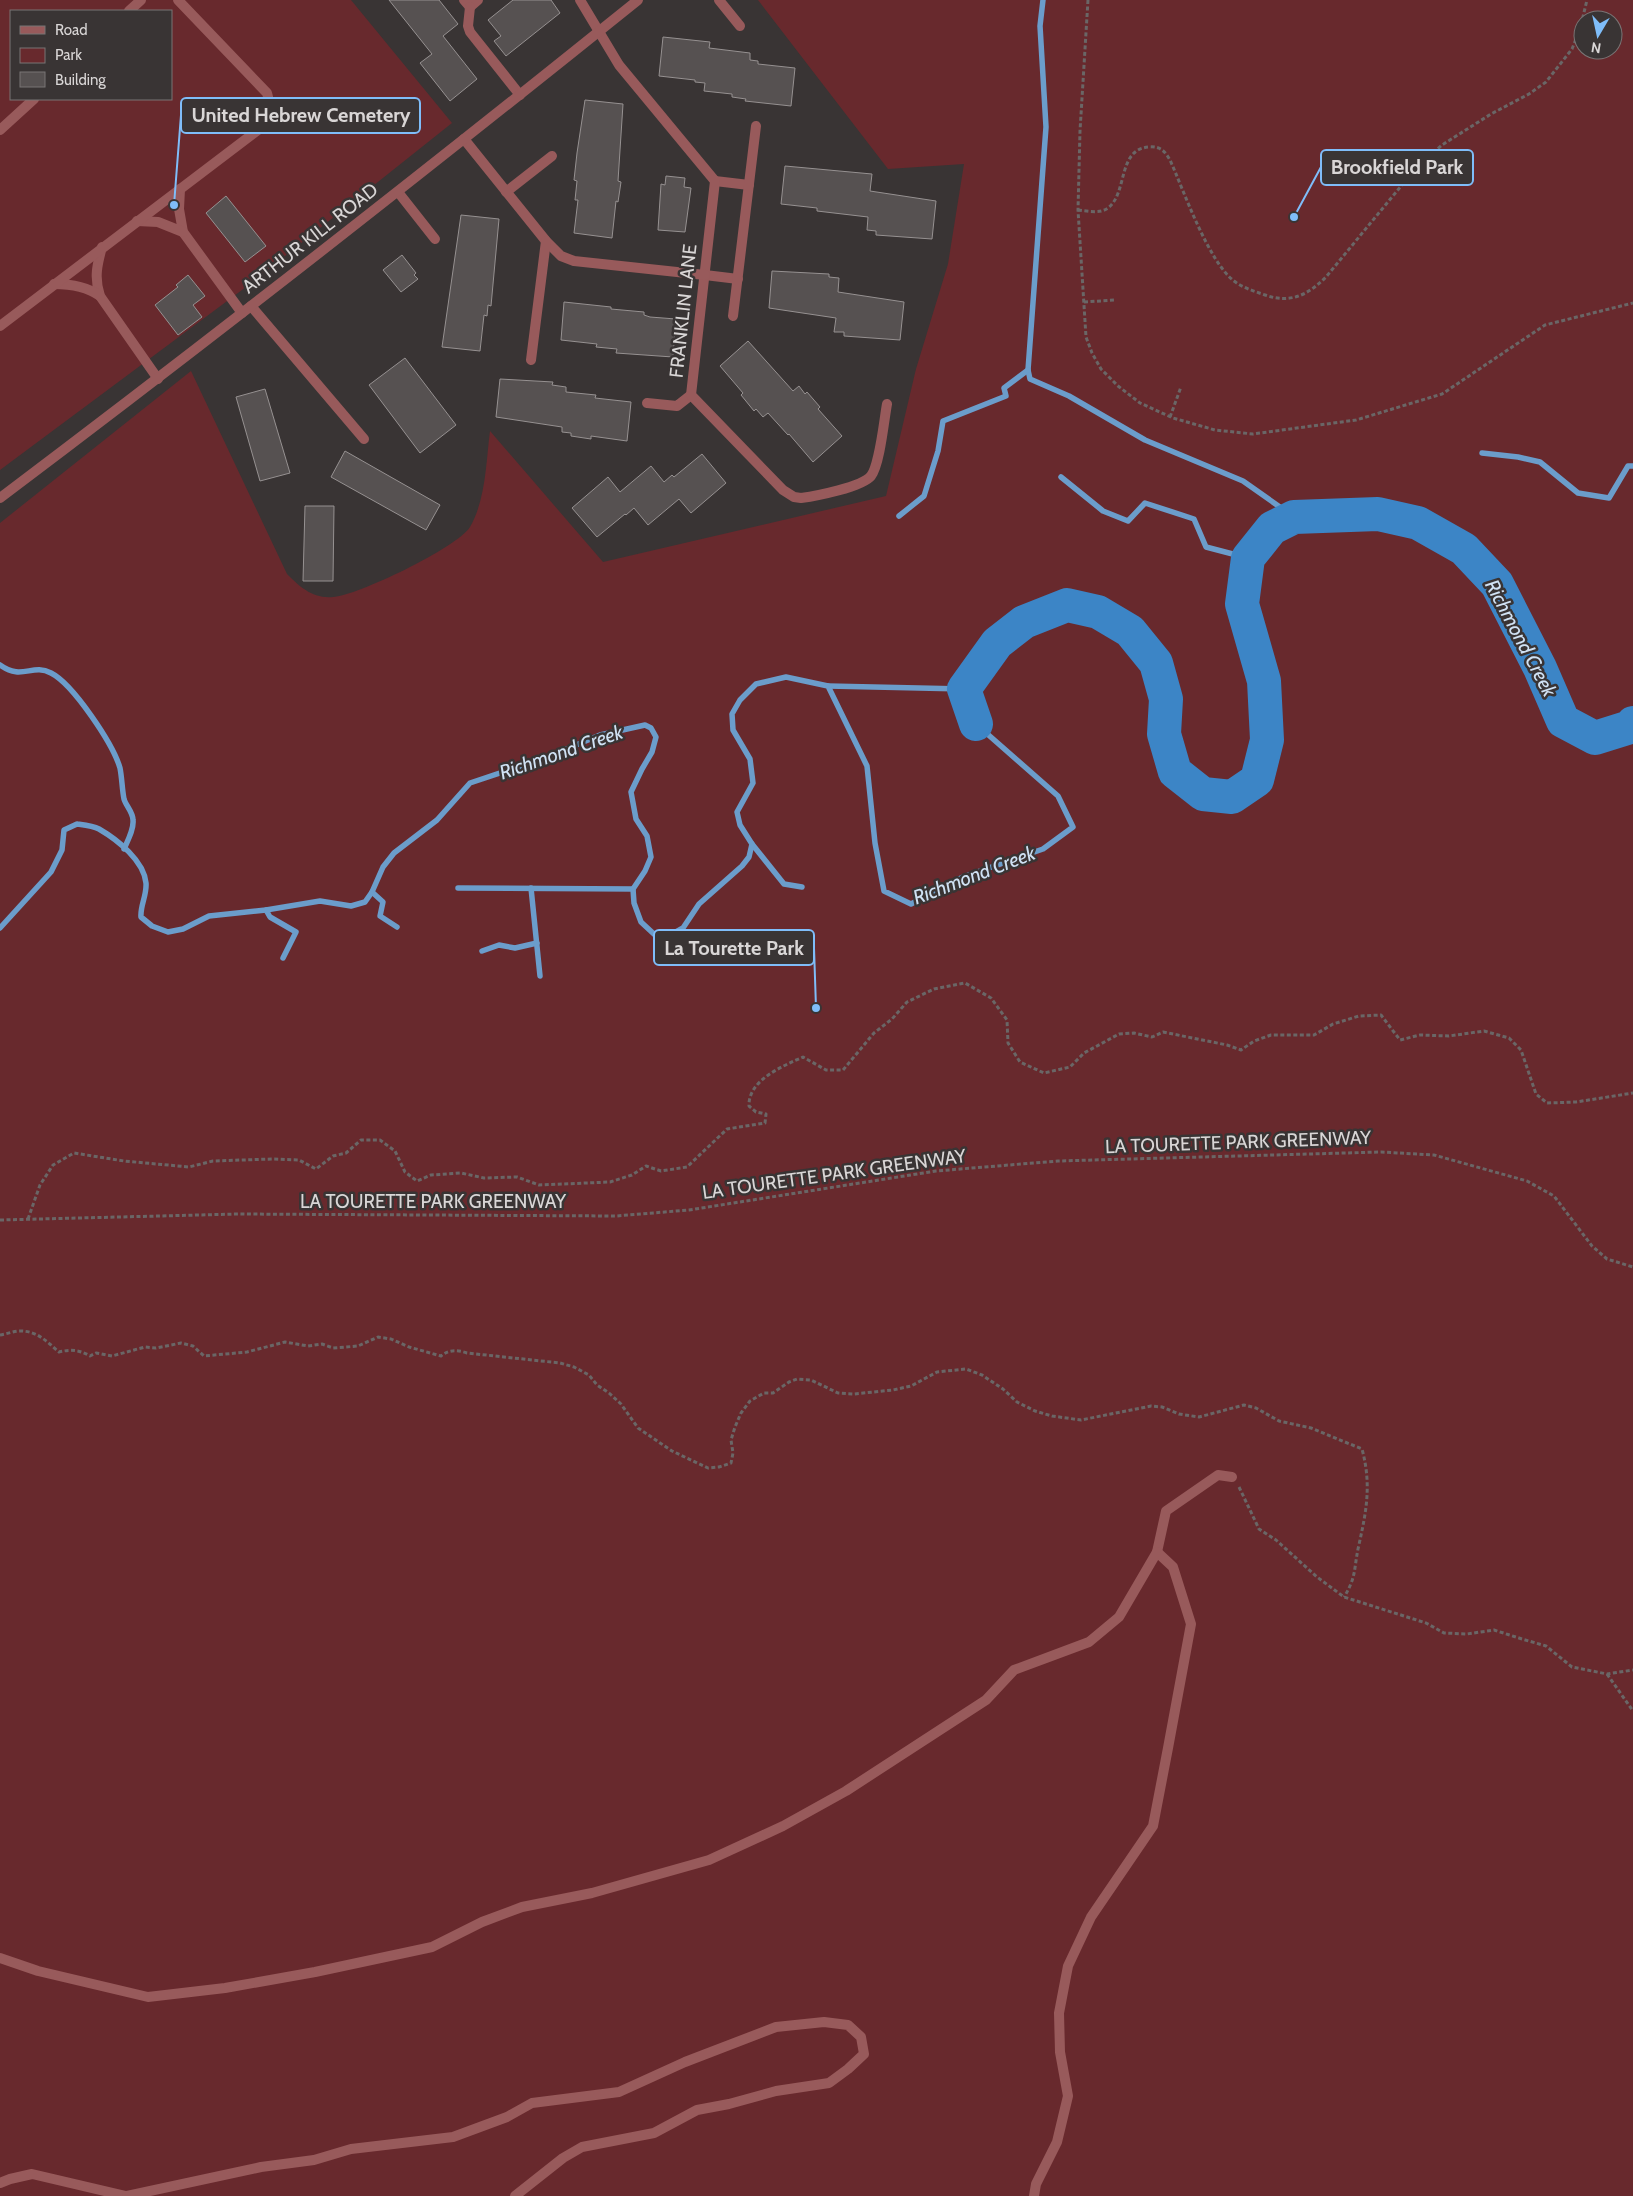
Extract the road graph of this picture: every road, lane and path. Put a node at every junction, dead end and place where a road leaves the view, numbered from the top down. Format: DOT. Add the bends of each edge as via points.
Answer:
graph roads {
  1 [pos="141,0"];
  2 [pos="178,0"];
  3 [pos="580,0"];
  4 [pos="638,0"];
  5 [pos="719,0"];
  6 [pos="1088,0"];
  7 [pos="1587,0"];
  8 [pos="471,2"];
  9 [pos="130,10"];
  10 [pos="740,26"];
  11 [pos="599,32"];
  12 [pos="520,95"];
  13 [pos="33,100"];
  14 [pos="756,126"];
  15 [pos="0,130"];
  16 [pos="464,140"];
  17 [pos="552,156"];
  18 [pos="715,181"];
  19 [pos="749,185"];
  20 [pos="180,189"];
  21 [pos="398,192"];
  22 [pos="506,192"];
  23 [pos="1078,210"];
  24 [pos="138,221"];
  25 [pos="183,232"];
  26 [pos="435,239"];
  27 [pos="546,241"];
  28 [pos="102,247"];
  29 [pos="705,275"];
  30 [pos="738,279"];
  31 [pos="54,284"];
  32 [pos="100,296"];
  33 [pos="1115,300"];
  34 [pos="1084,302"];
  35 [pos="1633,302"];
  36 [pos="251,306"];
  37 [pos="242,313"];
  38 [pos="734,316"];
  39 [pos="0,326"];
  40 [pos="531,360"];
  41 [pos="158,379"];
  42 [pos="1181,388"];
  43 [pos="691,395"];
  44 [pos="647,403"];
  45 [pos="887,404"];
  46 [pos="1170,417"];
  47 [pos="364,439"];
  48 [pos="0,498"];
  49 [pos="1633,1093"];
  50 [pos="28,1218"];
  51 [pos="0,1220"];
  52 [pos="1633,1267"];
  53 [pos="0,1335"];
  54 [pos="1232,1478"];
  55 [pos="1157,1552"];
  56 [pos="1344,1596"];
  57 [pos="1633,1670"];
  58 [pos="1607,1674"];
  59 [pos="1633,1711"];
  60 [pos="0,1958"];
  61 [pos="0,2183"];
  62 [pos="127,2196"];
  63 [pos="515,2196"];
  64 [pos="1034,2196"];
  1 -- 9 [label="street"];
  2 -- 20 [label="street" via="267,93 271,106 262,127"];
  3 -- 11 [label="street"];
  4 -- 11 [label="street, ARTHUR KILL ROAD"];
  5 -- 10 [label="street"];
  6 -- 23 [label="path"];
  7 -- 23 [label="path" via="1572,49 1546,82 1442,145 1416,168 1326,277 1301,296 1287,300 1269,296 1246,288 1222,269 1201,231 1170,160 1165,151 1155,147 1146,147 1131,156 1114,203 1107,209"];
  8 -- 12 [label="street" via="470,32"];
  11 -- 12 [label="street, ARTHUR KILL ROAD"];
  11 -- 18 [label="street" via="619,66"];
  12 -- 16 [label="street, ARTHUR KILL ROAD"];
  13 -- 15 [label="street"];
  14 -- 19 [label="street"];
  16 -- 21 [label="street, ARTHUR KILL ROAD"];
  16 -- 22 [label="street"];
  17 -- 22 [label="street"];
  18 -- 19 [label="street"];
  18 -- 29 [label="street, FRANKLIN LANE"];
  19 -- 30 [label="street"];
  20 -- 24 [label="street"];
  20 -- 25 [label="street"];
  21 -- 26 [label="street"];
  21 -- 36 [label="street, ARTHUR KILL ROAD"];
  22 -- 27 [label="street"];
  23 -- 34 [label="path"];
  24 -- 25 [label="street" via="158,222"];
  24 -- 28 [label="street"];
  25 -- 37 [label="street"];
  27 -- 29 [label="street" via="562,256 574,260"];
  27 -- 40 [label="street"];
  28 -- 31 [label="street"];
  28 -- 32 [label="street" via="96,271"];
  29 -- 30 [label="street"];
  29 -- 43 [label="street, FRANKLIN LANE"];
  30 -- 38 [label="street"];
  31 -- 32 [label="street" via="86,288"];
  31 -- 39 [label="street"];
  32 -- 41 [label="street"];
  33 -- 34 [label="path"];
  34 -- 46 [label="path" via="1086,337 1101,368 1140,403"];
  35 -- 46 [label="path" via="1545,325 1442,394 1356,420 1253,434 1215,430"];
  36 -- 37 [label="street, ARTHUR KILL ROAD"];
  36 -- 47 [label="street"];
  37 -- 41 [label="street, ARTHUR KILL ROAD"];
  41 -- 48 [label="street, ARTHUR KILL ROAD"];
  42 -- 46 [label="path"];
  43 -- 44 [label="street" via="677,406"];
  43 -- 45 [label="street, FRANKLIN LANE" via="783,490 801,498 858,484 871,476"];
  49 -- 50 [label="path" via="1576,1102 1547,1102 1536,1094 1521,1050 1509,1038 1484,1031 1449,1036 1420,1035 1400,1040 1381,1015 1359,1016 1314,1035 1271,1036 1254,1041 1241,1050 1227,1044 1163,1032 1152,1037 1119,1034 1084,1053 1070,1066 1044,1073 1020,1062 1008,1043 1007,1020 992,998 965,983 934,989 907,1002 874,1033 843,1070 826,1070 803,1057 777,1069 758,1085 749,1099 749,1106 766,1114 765,1123 727,1129 687,1167 661,1171 646,1166 632,1176 610,1182 539,1185 517,1177 484,1178 461,1174 431,1175 417,1181 405,1172 395,1151 380,1140 361,1140 346,1153 333,1156 316,1169 299,1160 213,1161 189,1168 74,1153 53,1165 40,1185"];
  50 -- 51 [label="path, LA TOURETTE PARK GREENWAY"];
  50 -- 52 [label="path, LA TOURETTE PARK GREENWAY" via="238,1214 616,1216 689,1210 936,1171 1058,1161 1381,1152 1434,1154 1528,1181 1554,1196 1592,1246 1607,1259"];
  53 -- 56 [label="path" via="20,1331 40,1335 59,1352 74,1350 90,1356 96,1353 112,1356 145,1347 181,1343 193,1346 204,1356 227,1356 284,1342 308,1346 322,1344 333,1348 358,1346 378,1337 441,1356 446,1351 458,1350 560,1363 589,1375 621,1404 638,1428 655,1441 708,1468 731,1463 735,1426 750,1401 798,1379 811,1380 838,1393 854,1394 911,1386 937,1372 966,1369 982,1375 1017,1402 1035,1411 1081,1420 1151,1406 1199,1417 1244,1405 1279,1421 1311,1428 1362,1449 1366,1465 1367,1510 1354,1582"];
  54 -- 55 [label="street" via="1218,1475 1166,1511"];
  54 -- 56 [label="path" via="1259,1529"];
  55 -- 60 [label="street" via="1119,1617 1089,1642 1014,1670 986,1700 846,1791 783,1826 709,1860 592,1892 522,1907 482,1922 432,1947 225,1988 148,1997 38,1971"];
  55 -- 64 [label="street" via="1173,1567 1192,1624 1153,1826 1091,1917 1068,1966 1059,2013 1060,2052 1068,2096 1057,2142 1036,2184"];
  56 -- 58 [label="path" via="1426,1623 1444,1633 1494,1630 1546,1646 1572,1667"];
  57 -- 58 [label="path"];
  58 -- 59 [label="path"];
  61 -- 62 [label="street" via="32,2174"];
  62 -- 63 [label="street" via="314,2160 351,2149 453,2137 507,2117 532,2103 619,2092 684,2062 776,2027 824,2022 848,2025 861,2037 864,2054 829,2083 776,2091 697,2110 654,2132 582,2147"];
}
